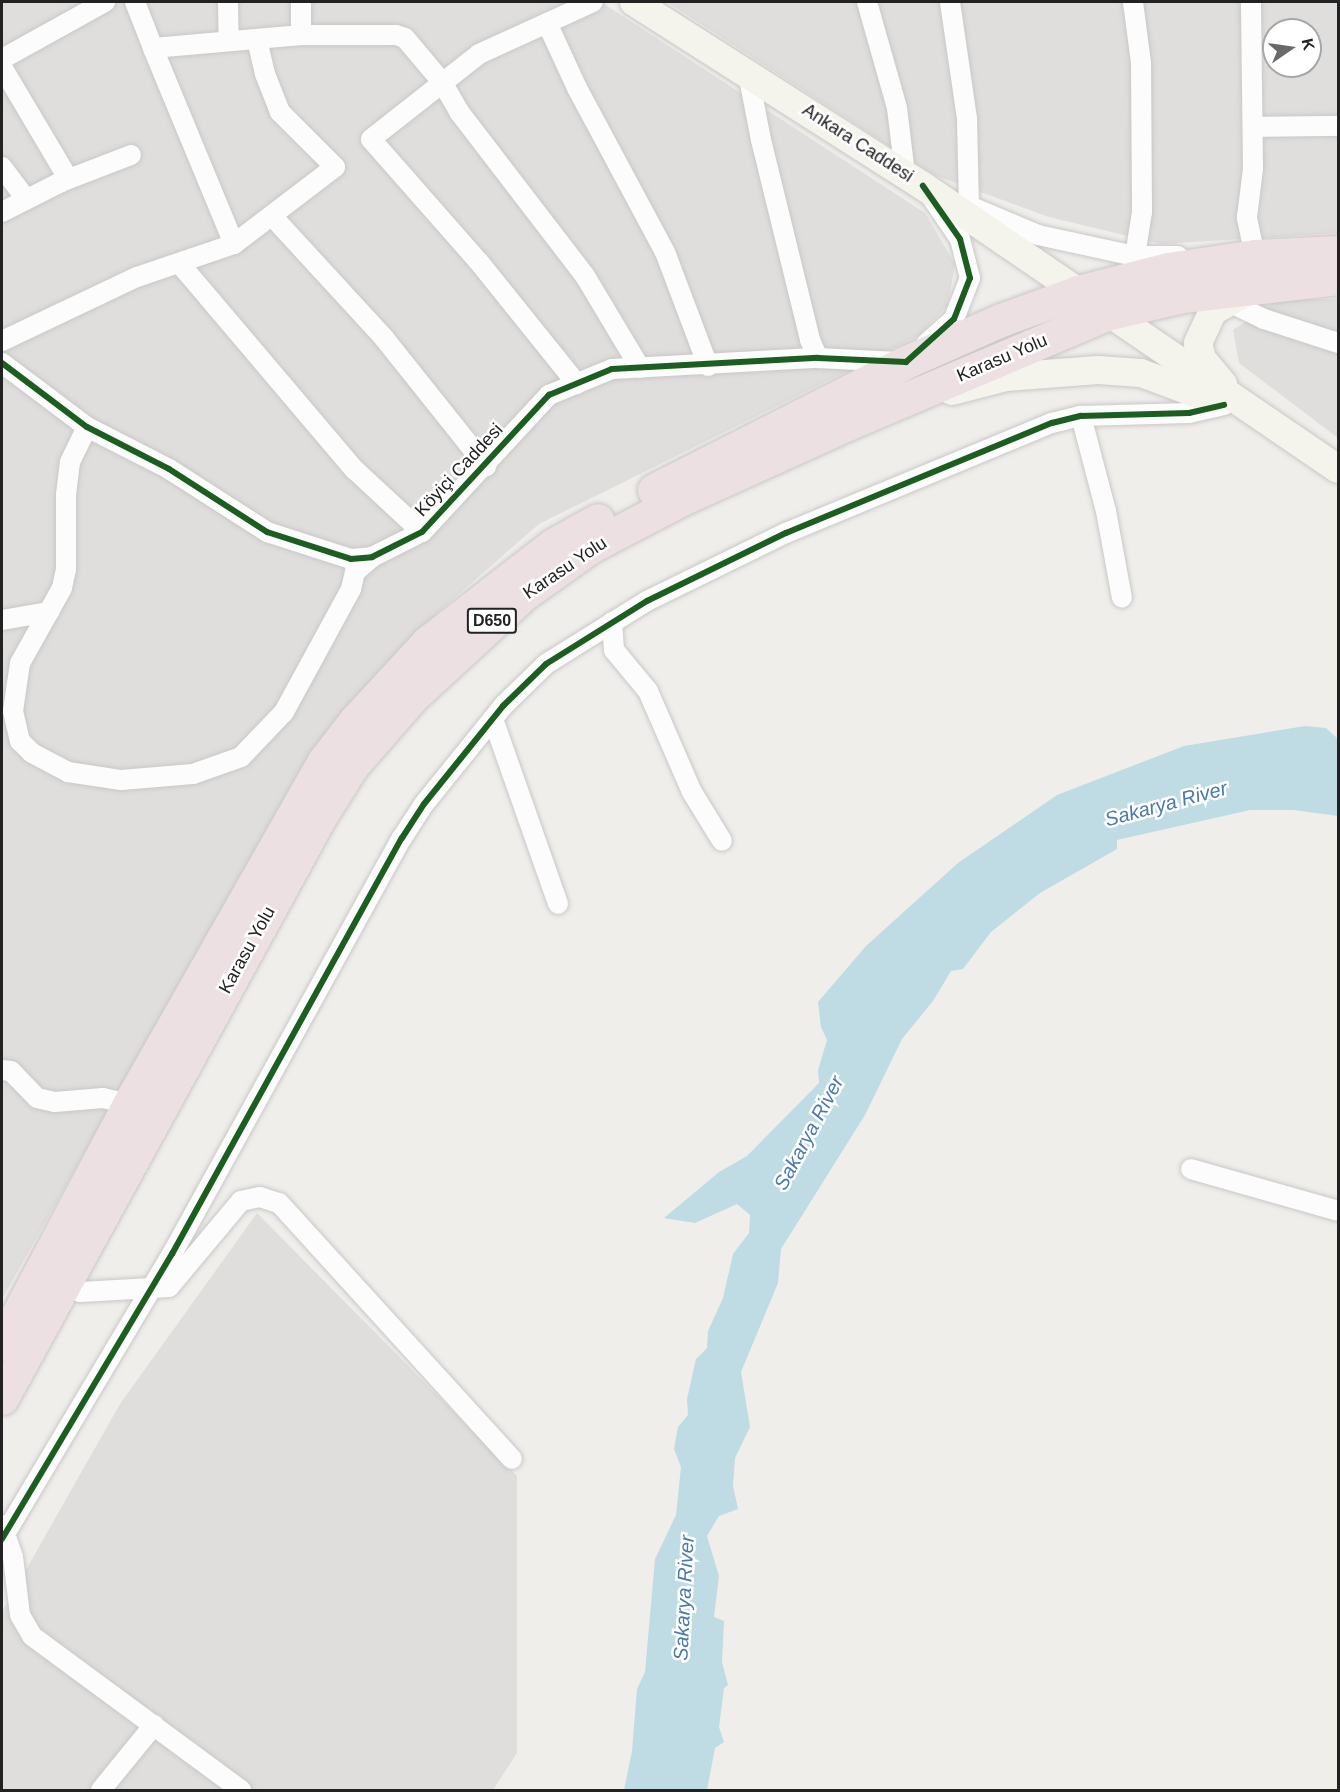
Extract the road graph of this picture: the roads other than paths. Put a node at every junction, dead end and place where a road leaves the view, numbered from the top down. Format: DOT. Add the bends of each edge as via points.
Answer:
graph roads {
  1 [pos="105,2"];
  2 [pos="135,2"];
  3 [pos="228,2"];
  4 [pos="301,2"];
  5 [pos="593,2"];
  6 [pos="634,2"];
  7 [pos="867,2"];
  8 [pos="950,2"];
  9 [pos="1133,2"];
  10 [pos="1251,2"];
  11 [pos="547,22"];
  12 [pos="301,34"];
  13 [pos="257,39"];
  14 [pos="229,41"];
  15 [pos="153,48"];
  16 [pos="2,59"];
  17 [pos="2,67"];
  18 [pos="748,73"];
  19 [pos="442,81"];
  20 [pos="1338,126"];
  21 [pos="1253,128"];
  22 [pos="131,155"];
  23 [pos="2,166"];
  24 [pos="914,180"];
  25 [pos="61,182"];
  26 [pos="25,198"];
  27 [pos="969,206"];
  28 [pos="2,212"];
  29 [pos="272,216"];
  30 [pos="234,244"];
  31 [pos="1338,252"];
  32 [pos="1135,256"];
  33 [pos="180,264"];
  34 [pos="1258,270"];
  35 [pos="1338,278"];
  36 [pos="1078,292"];
  37 [pos="1227,301"];
  38 [pos="1106,314"];
  39 [pos="2,341"];
  40 [pos="1338,343"];
  41 [pos="818,358"];
  42 [pos="906,362"];
  43 [pos="2,363"];
  44 [pos="708,366"];
  45 [pos="640,368"];
  46 [pos="577,384"];
  47 [pos="1224,405"];
  48 [pos="1081,416"];
  49 [pos="1259,419"];
  50 [pos="847,424"];
  51 [pos="87,427"];
  52 [pos="486,466"];
  53 [pos="1338,470"];
  54 [pos="422,532"];
  55 [pos="372,557"];
  56 [pos="1122,598"];
  57 [pos="49,612"];
  58 [pos="3,615"];
  59 [pos="612,622"];
  60 [pos="493,719"];
  61 [pos="9,734"];
  62 [pos="722,841"];
  63 [pos="558,904"];
  64 [pos="2,1070"];
  65 [pos="129,1104"];
  66 [pos="1191,1169"];
  67 [pos="1338,1211"];
  68 [pos="62,1288"];
  69 [pos="152,1288"];
  70 [pos="2,1344"];
  71 [pos="2,1398"];
  72 [pos="512,1459"];
  73 [pos="3,1531"];
  74 [pos="154,1725"];
  75 [pos="235,1789"];
  76 [pos="101,1791"];
  1 -- 16 [label="street"];
  2 -- 15 [label="street"];
  3 -- 14 [label="street"];
  4 -- 12 [label="street"];
  5 -- 11 [label="street"];
  6 -- 18 [label="main road, Ankara Caddesi"];
  7 -- 24 [label="street"];
  8 -- 27 [label="street" via="967,119"];
  9 -- 32 [label="street" via="1141,63 1142,201"];
  10 -- 21 [label="street"];
  11 -- 19 [label="street" via="479,54"];
  11 -- 44 [label="street" via="577,88 665,252"];
  12 -- 13 [label="street"];
  12 -- 19 [label="street" via="405,38"];
  13 -- 14 [label="street"];
  13 -- 29 [label="street" via="280,112 335,167"];
  14 -- 15 [label="street"];
  15 -- 30 [label="street"];
  17 -- 25 [label="street" via="66,175"];
  18 -- 24 [label="main road, Ankara Caddesi"];
  18 -- 41 [label="street" via="772,184"];
  19 -- 45 [label="street" via="460,113 585,276"];
  19 -- 46 [label="street" via="371,139 478,261"];
  20 -- 21 [label="street"];
  21 -- 34 [label="street" via="1247,217"];
  22 -- 25 [label="street"];
  23 -- 26 [label="street"];
  24 -- 27 [label="street"];
  24 -- 36 [label="main road, Ankara Caddesi"];
  24 -- 42 [label="street" via="960,239 970,278 954,318"];
  25 -- 26 [label="street"];
  26 -- 28 [label="street"];
  27 -- 32 [label="street" via="1038,235"];
  29 -- 30 [label="street"];
  29 -- 52 [label="street" via="384,338"];
  30 -- 33 [label="street"];
  31 -- 34 [label="highway, Karasu Yolu / D650"];
  32 -- 34 [label="street"];
  33 -- 39 [label="street" via="137,277"];
  33 -- 54 [label="street" via="355,470"];
  34 -- 35 [label="highway, Karasu Yolu / D650"];
  34 -- 36 [label="highway, Karasu Yolu / D650" via="1168,269"];
  34 -- 37 [label="main road"];
  34 -- 38 [label="highway, Karasu Yolu / D650" via="1183,296"];
  36 -- 38 [label="main road, Ankara Caddesi"];
  36 -- 42 [label="highway, Karasu Yolu / D650" via="1001,320"];
  37 -- 40 [label="street" via="1264,319"];
  37 -- 49 [label="main road" via="1204,324 1198,343 1202,360"];
  38 -- 49 [label="main road, Ankara Caddesi"];
  38 -- 50 [label="highway, Karasu Yolu / D650"];
  41 -- 42 [label="street, Köyiçi Caddesi"];
  41 -- 44 [label="street, Köyiçi Caddesi"];
  42 -- 65 [label="highway, Karasu Yolu / D650" via="685,473 553,545 428,642 355,720 324,761"];
  43 -- 51 [label="street, Köyiçi Caddesi"];
  44 -- 45 [label="street, Köyiçi Caddesi"];
  45 -- 46 [label="street, Köyiçi Caddesi" via="612,369"];
  46 -- 52 [label="street, Köyiçi Caddesi" via="549,395"];
  47 -- 48 [label="street" via="1190,412"];
  47 -- 49 [label="main road"];
  47 -- 50 [label="main road" via="1141,374 1050,372 974,385"];
  48 -- 56 [label="street" via="1106,511"];
  48 -- 59 [label="street" via="991,447 786,533"];
  49 -- 53 [label="main road"];
  50 -- 68 [label="highway, Karasu Yolu / D650" via="682,499 590,547 524,594 413,696 352,766 320,817"];
  51 -- 55 [label="street, Köyiçi Caddesi" via="170,469 267,532 351,559"];
  51 -- 57 [label="street" via="70,462 66,569"];
  52 -- 54 [label="street, Köyiçi Caddesi"];
  54 -- 55 [label="street, Köyiçi Caddesi"];
  55 -- 61 [label="street" via="355,572 351,589 284,712 241,757 193,774 122,780 68,772 32,753"];
  57 -- 58 [label="street"];
  57 -- 61 [label="street" via="20,663"];
  59 -- 60 [label="street" via="546,664"];
  59 -- 62 [label="street" via="615,650 648,691 692,792"];
  60 -- 63 [label="street"];
  60 -- 69 [label="street" via="424,804 402,838"];
  64 -- 65 [label="street" via="11,1071 37,1098 55,1102 103,1098"];
  65 -- 70 [label="highway, Karasu Yolu / D650"];
  66 -- 67 [label="street"];
  68 -- 69 [label="street" via="81,1292"];
  68 -- 71 [label="highway, Karasu Yolu / D650"];
  69 -- 72 [label="street" via="169,1287 241,1201 260,1197 279,1203"];
  69 -- 73 [label="street"];
  73 -- 74 [label="street" via="26,1629 41,1645"];
  74 -- 75 [label="street"];
  74 -- 76 [label="street"];
}
